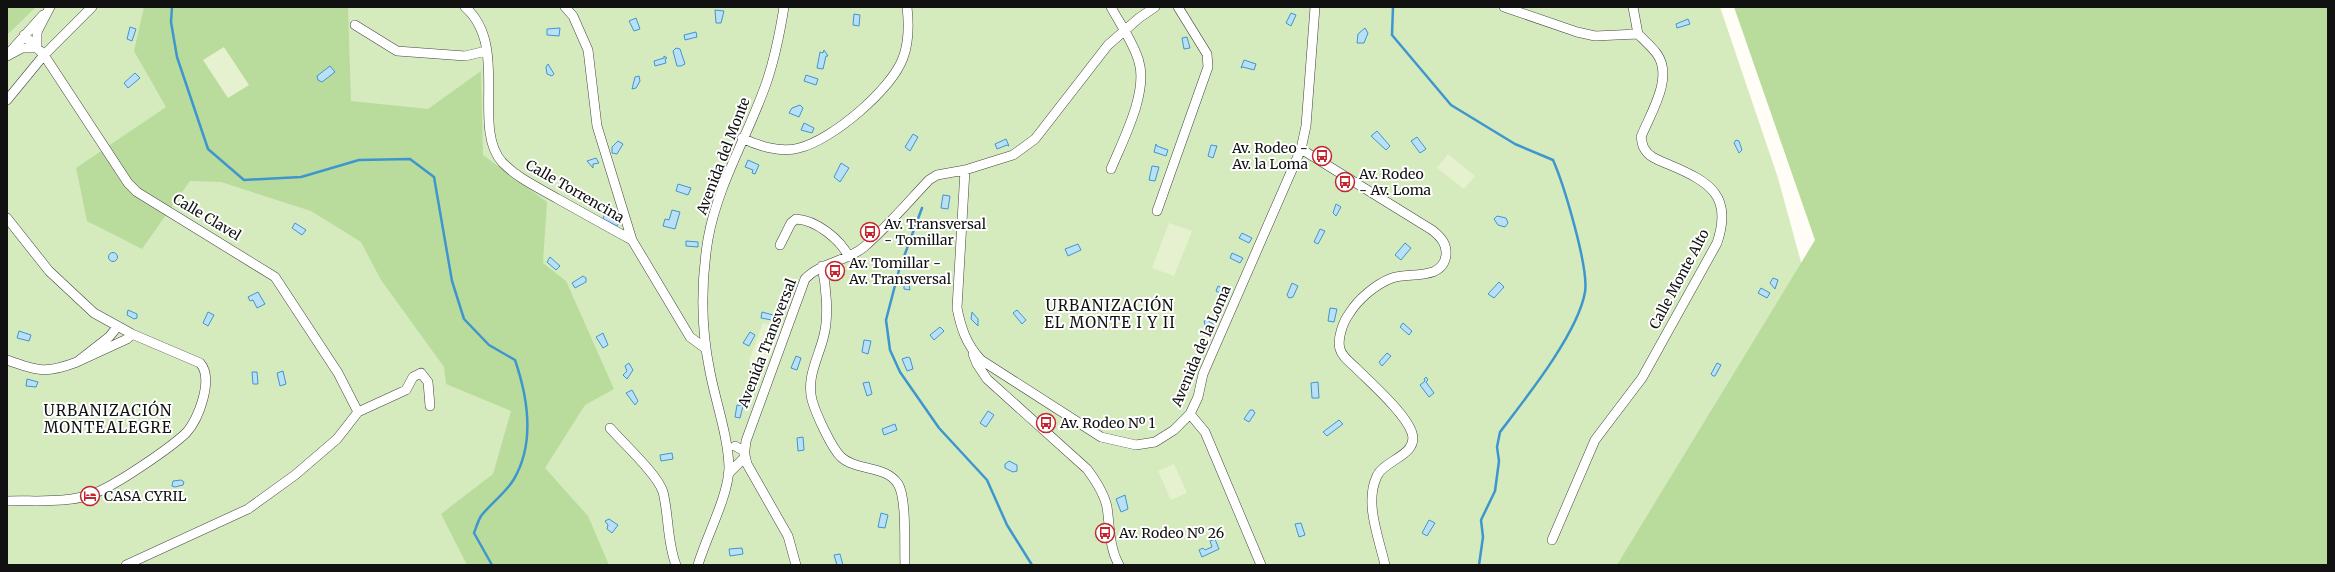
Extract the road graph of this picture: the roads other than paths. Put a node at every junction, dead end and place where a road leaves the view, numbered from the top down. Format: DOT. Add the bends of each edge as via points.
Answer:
graph roads {
  1 [pos="50,7"];
  2 [pos="92,7"];
  3 [pos="465,7"];
  4 [pos="565,7"];
  5 [pos="784,7"];
  6 [pos="907,7"];
  7 [pos="1110,7"];
  8 [pos="1155,7"];
  9 [pos="1178,7"];
  10 [pos="1315,7"];
  11 [pos="1504,7"];
  12 [pos="1633,7"];
  13 [pos="355,25"];
  14 [pos="1124,31"];
  15 [pos="1638,34"];
  16 [pos="24,35"];
  17 [pos="37,48"];
  18 [pos="486,52"];
  19 [pos="7,55"];
  20 [pos="44,55"];
  21 [pos="7,100"];
  22 [pos="742,138"];
  23 [pos="1301,149"];
  24 [pos="1111,169"];
  25 [pos="965,170"];
  26 [pos="1157,211"];
  27 [pos="7,218"];
  28 [pos="632,240"];
  29 [pos="780,245"];
  30 [pos="849,256"];
  31 [pos="822,266"];
  32 [pos="118,326"];
  33 [pos="132,334"];
  34 [pos="705,348"];
  35 [pos="972,351"];
  36 [pos="7,360"];
  37 [pos="77,362"];
  38 [pos="996,370"];
  39 [pos="997,387"];
  40 [pos="430,406"];
  41 [pos="358,412"];
  42 [pos="1190,414"];
  43 [pos="610,428"];
  44 [pos="724,435"];
  45 [pos="746,441"];
  46 [pos="735,446"];
  47 [pos="745,453"];
  48 [pos="728,457"];
  49 [pos="742,464"];
  50 [pos="728,474"];
  51 [pos="7,501"];
  52 [pos="1552,540"];
  53 [pos="126,565"];
  54 [pos="676,565"];
  55 [pos="698,565"];
  56 [pos="796,565"];
  57 [pos="905,565"];
  58 [pos="1119,565"];
  59 [pos="1261,565"];
  60 [pos="1385,565"];
  1 -- 16 [label="street"];
  1 -- 17 [label="street" via="37,32"];
  2 -- 20 [label="street"];
  3 -- 18 [label="street, Calle Torrencina" via="479,24"];
  4 -- 28 [label="street" via="573,16 588,50 597,126"];
  5 -- 22 [label="street, Avenida del Monte" via="767,82"];
  6 -- 22 [label="street" via="908,41 903,59 892,76 846,123 798,149 762,145"];
  7 -- 14 [label="street"];
  8 -- 14 [label="street, Avenida Transversal"];
  9 -- 26 [label="street" via="1207,54 1208,67"];
  10 -- 23 [label="street, Avenida de la Loma" via="1306,126"];
  11 -- 15 [label="street" via="1595,36"];
  12 -- 15 [label="street"];
  13 -- 18 [label="street" via="397,51 465,56"];
  14 -- 24 [label="street" via="1139,62 1140,86 1132,115"];
  14 -- 25 [label="street, Avenida Transversal" via="1108,44 1035,139 1013,155"];
  15 -- 52 [label="street, Calle Monte Alto" via="1658,55 1663,68 1662,84 1640,136 1645,149 1654,159 1687,172 1715,192 1720,203 1723,225 1717,243 1642,378 1595,440"];
  16 -- 17 [label="street, Calle Clavel"];
  16 -- 19 [label="street"];
  17 -- 19 [label="street" via="22,48"];
  17 -- 20 [label="street, Calle Clavel"];
  18 -- 28 [label="street, Calle Torrencina" via="490,71 489,131 492,145 502,162 525,180"];
  20 -- 21 [label="street"];
  20 -- 41 [label="street, Calle Clavel" via="128,183 137,192 275,277 338,373"];
  22 -- 34 [label="street, Avenida del Monte" via="715,209 708,240 703,317"];
  23 -- 42 [label="street, Avenida de la Loma" via="1203,374 1198,397"];
  23 -- 60 [label="street" via="1432,230 1443,241 1446,249 1440,268 1430,273 1393,278 1377,286 1348,315 1339,338 1345,358 1390,402 1412,431 1414,441 1410,449 1385,466 1377,475 1373,487 1373,516"];
  25 -- 30 [label="street, Avenida Transversal" via="937,175 929,180 864,247"];
  25 -- 35 [label="street, Avenida de la Loma" via="957,308 961,328"];
  27 -- 32 [label="street" via="49,271 94,313"];
  28 -- 34 [label="street" via="690,336"];
  29 -- 30 [label="street" via="792,223 796,219 803,220 823,229"];
  30 -- 31 [label="street, Avenida Transversal"];
  31 -- 45 [label="street, Avenida Transversal" via="805,279"];
  31 -- 57 [label="street" via="825,335 812,374 812,401 834,447 842,457 886,474 898,482 903,494"];
  32 -- 33 [label="street"];
  32 -- 37 [label="street" via="109,337"];
  33 -- 37 [label="street" via="127,339"];
  33 -- 51 [label="street" via="192,358 203,366 206,383 203,398 187,432 144,463 95,493 74,499"];
  34 -- 44 [label="street, Avenida del Monte"];
  35 -- 38 [label="street, Avenida de la Loma"];
  35 -- 39 [label="street" via="977,364"];
  36 -- 37 [label="street" via="35,370 58,369"];
  38 -- 39 [label="street" via="993,380"];
  38 -- 42 [label="street, Avenida de la Loma" via="1077,424 1119,443 1136,445 1154,442 1174,430"];
  39 -- 58 [label="street" via="1087,469 1099,486 1107,506 1111,541"];
  40 -- 41 [label="street" via="428,382 421,373 413,377 406,390"];
  41 -- 53 [label="street" via="337,439 295,475 248,509"];
  42 -- 59 [label="street" via="1205,432"];
  43 -- 54 [label="street" via="657,480 662,491 671,553"];
  44 -- 46 [label="street"];
  44 -- 48 [label="street, Avenida del Monte"];
  45 -- 46 [label="street"];
  45 -- 47 [label="street, Avenida Transversal"];
  46 -- 47 [label="street" via="742,448"];
  46 -- 48 [label="street" via="730,449"];
  47 -- 49 [label="street"];
  48 -- 49 [label="street" via="732,463"];
  48 -- 50 [label="street, Avenida del Monte"];
  49 -- 50 [label="street, Avenida del Monte"];
  49 -- 56 [label="street" via="788,536"];
  50 -- 55 [label="street, Avenida del Monte"];
}
